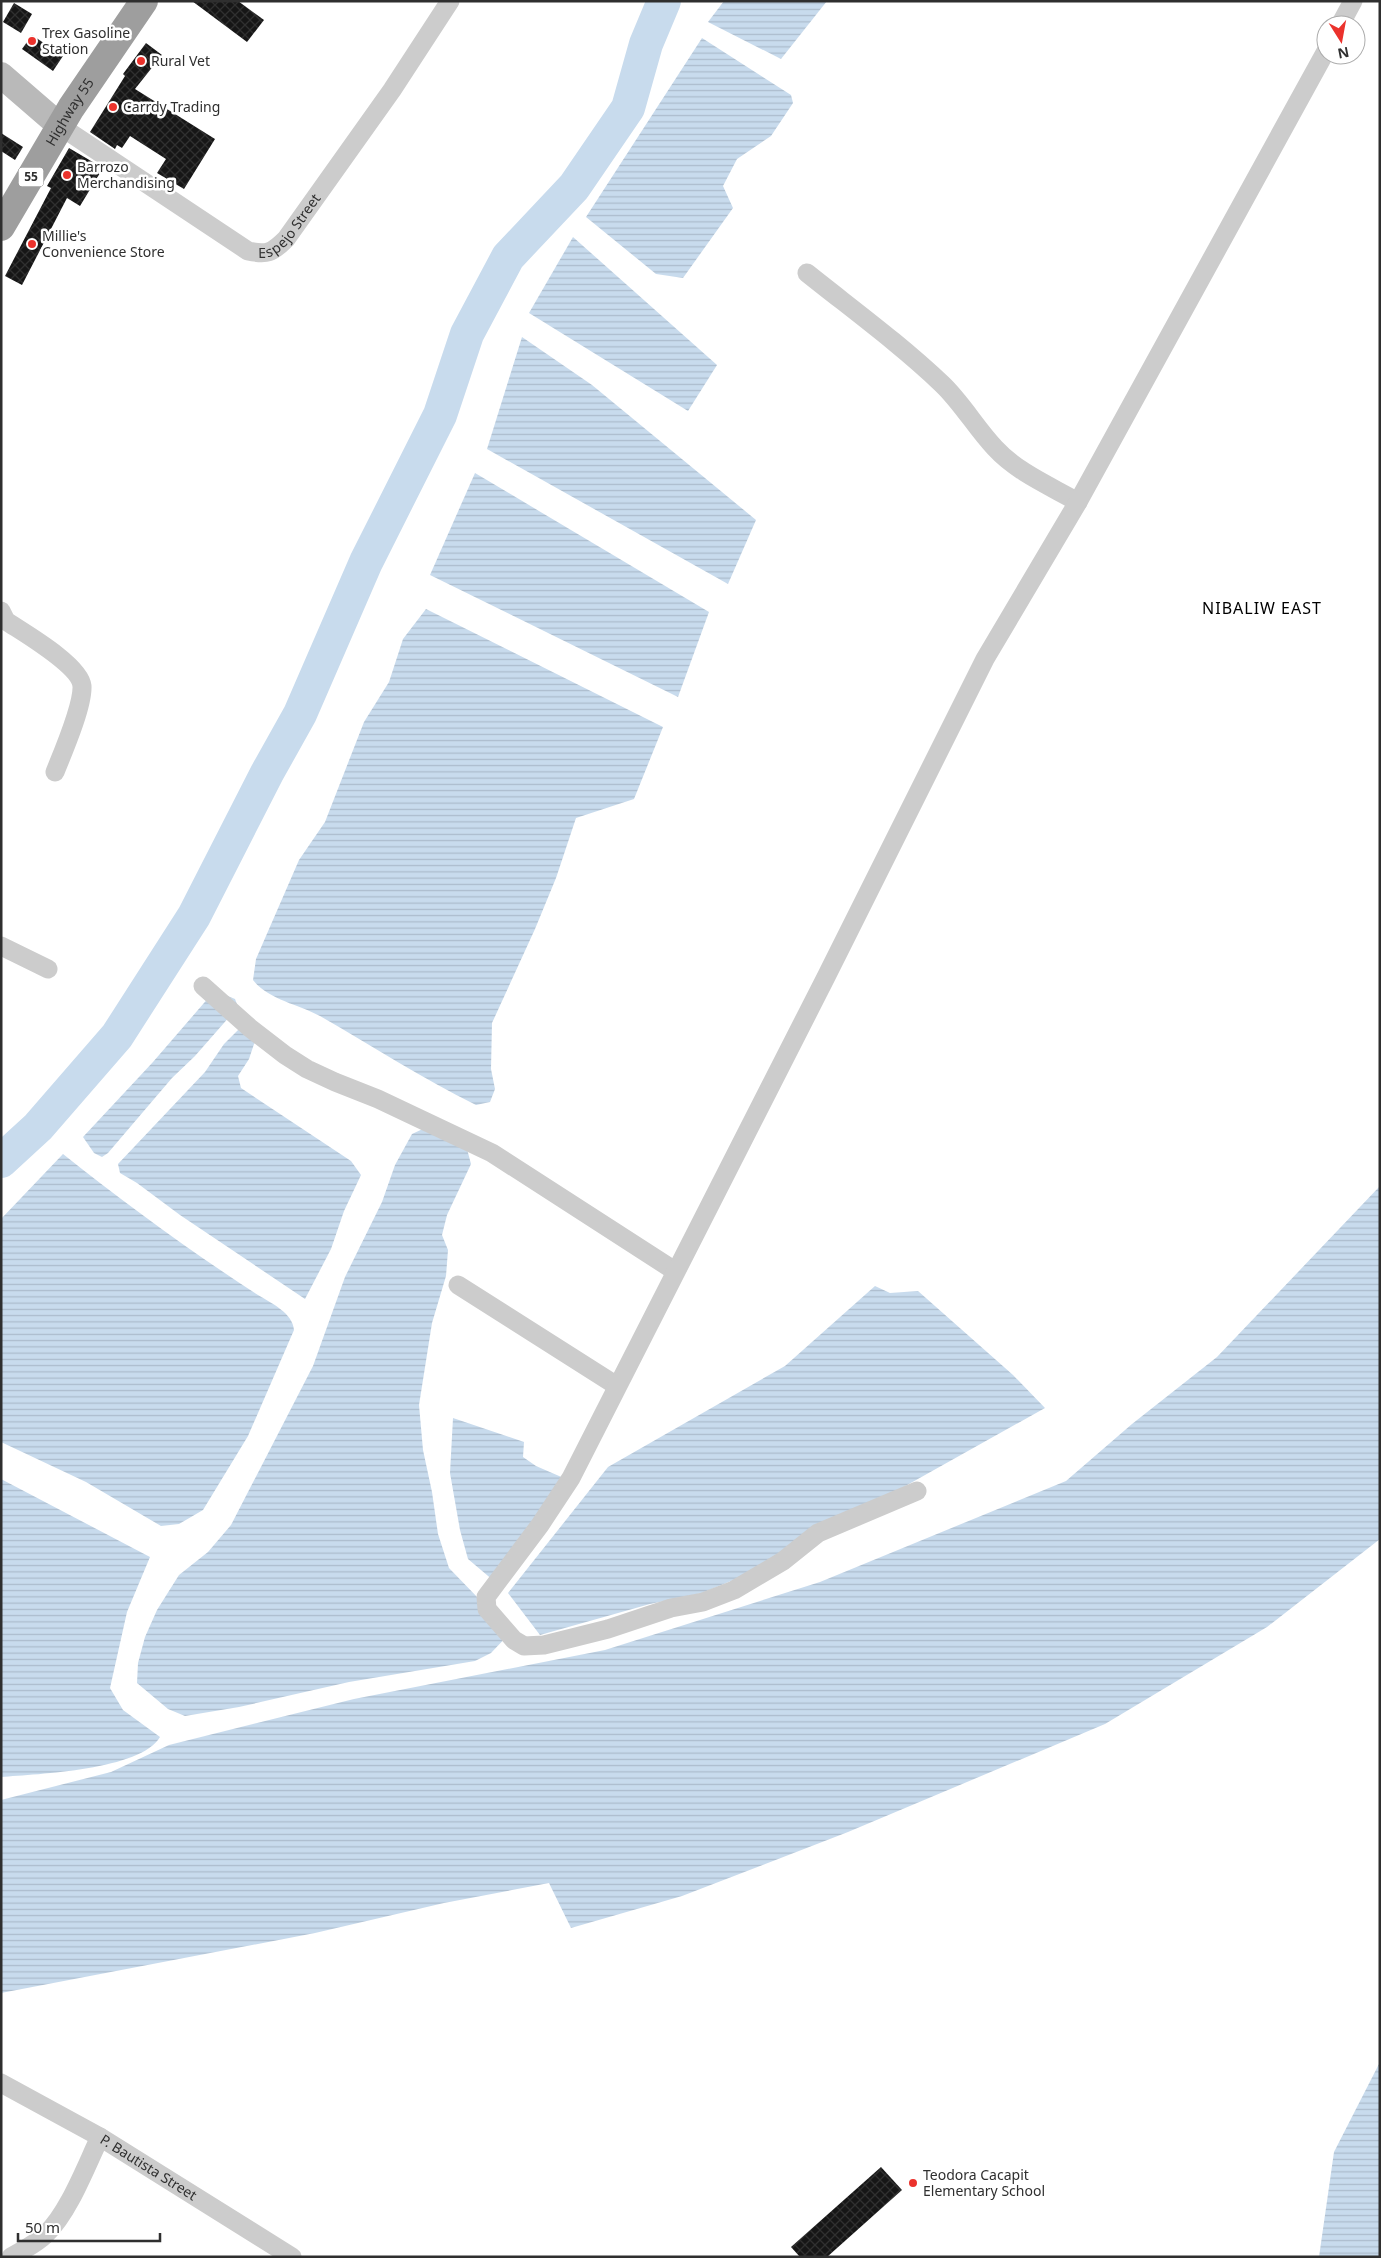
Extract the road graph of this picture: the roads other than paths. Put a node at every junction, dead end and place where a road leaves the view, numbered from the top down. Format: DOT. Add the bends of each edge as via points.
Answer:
graph roads {
  1 [pos="144,1"];
  2 [pos="450,1"];
  3 [pos="1353,1"];
  4 [pos="1345,15"];
  5 [pos="1318,65"];
  6 [pos="1,76"];
  7 [pos="60,126"];
  8 [pos="1,227"];
  9 [pos="807,273"];
  10 [pos="1078,502"];
  11 [pos="1,611"];
  12 [pos="55,772"];
  13 [pos="1,946"];
  14 [pos="48,969"];
  15 [pos="203,986"];
  16 [pos="675,1271"];
  17 [pos="458,1285"];
  18 [pos="617,1386"];
  19 [pos="917,1492"];
  20 [pos="1,2083"];
  21 [pos="100,2137"];
  22 [pos="11,2257"];
  23 [pos="292,2257"];
  1 -- 7 [label="highway, Highway 55 / 55"];
  2 -- 7 [label="street, Espejo Street" via="392,90 286,240 274,251 260,254 248,251"];
  3 -- 4 [label="street"];
  5 -- 10 [label="street"];
  6 -- 7 [label="main road"];
  7 -- 8 [label="highway, Highway 55 / 55"];
  9 -- 10 [label="street" via="942,384 1006,458"];
  10 -- 16 [label="street" via="985,659"];
  11 -- 12 [label="street" via="6,621 74,670 82,686 75,719"];
  13 -- 14 [label="street"];
  15 -- 16 [label="street" via="250,1028 308,1069 378,1098 492,1153"];
  16 -- 18 [label="street"];
  17 -- 18 [label="street"];
  18 -- 19 [label="street" via="571,1478 486,1597 487,1609 514,1640 524,1646 544,1645 608,1629 734,1590 783,1560 818,1533"];
  20 -- 21 [label="street, P. Bautista Street"];
  21 -- 22 [label="street" via="61,2217 47,2234"];
  21 -- 23 [label="street, P. Bautista Street"];
}
